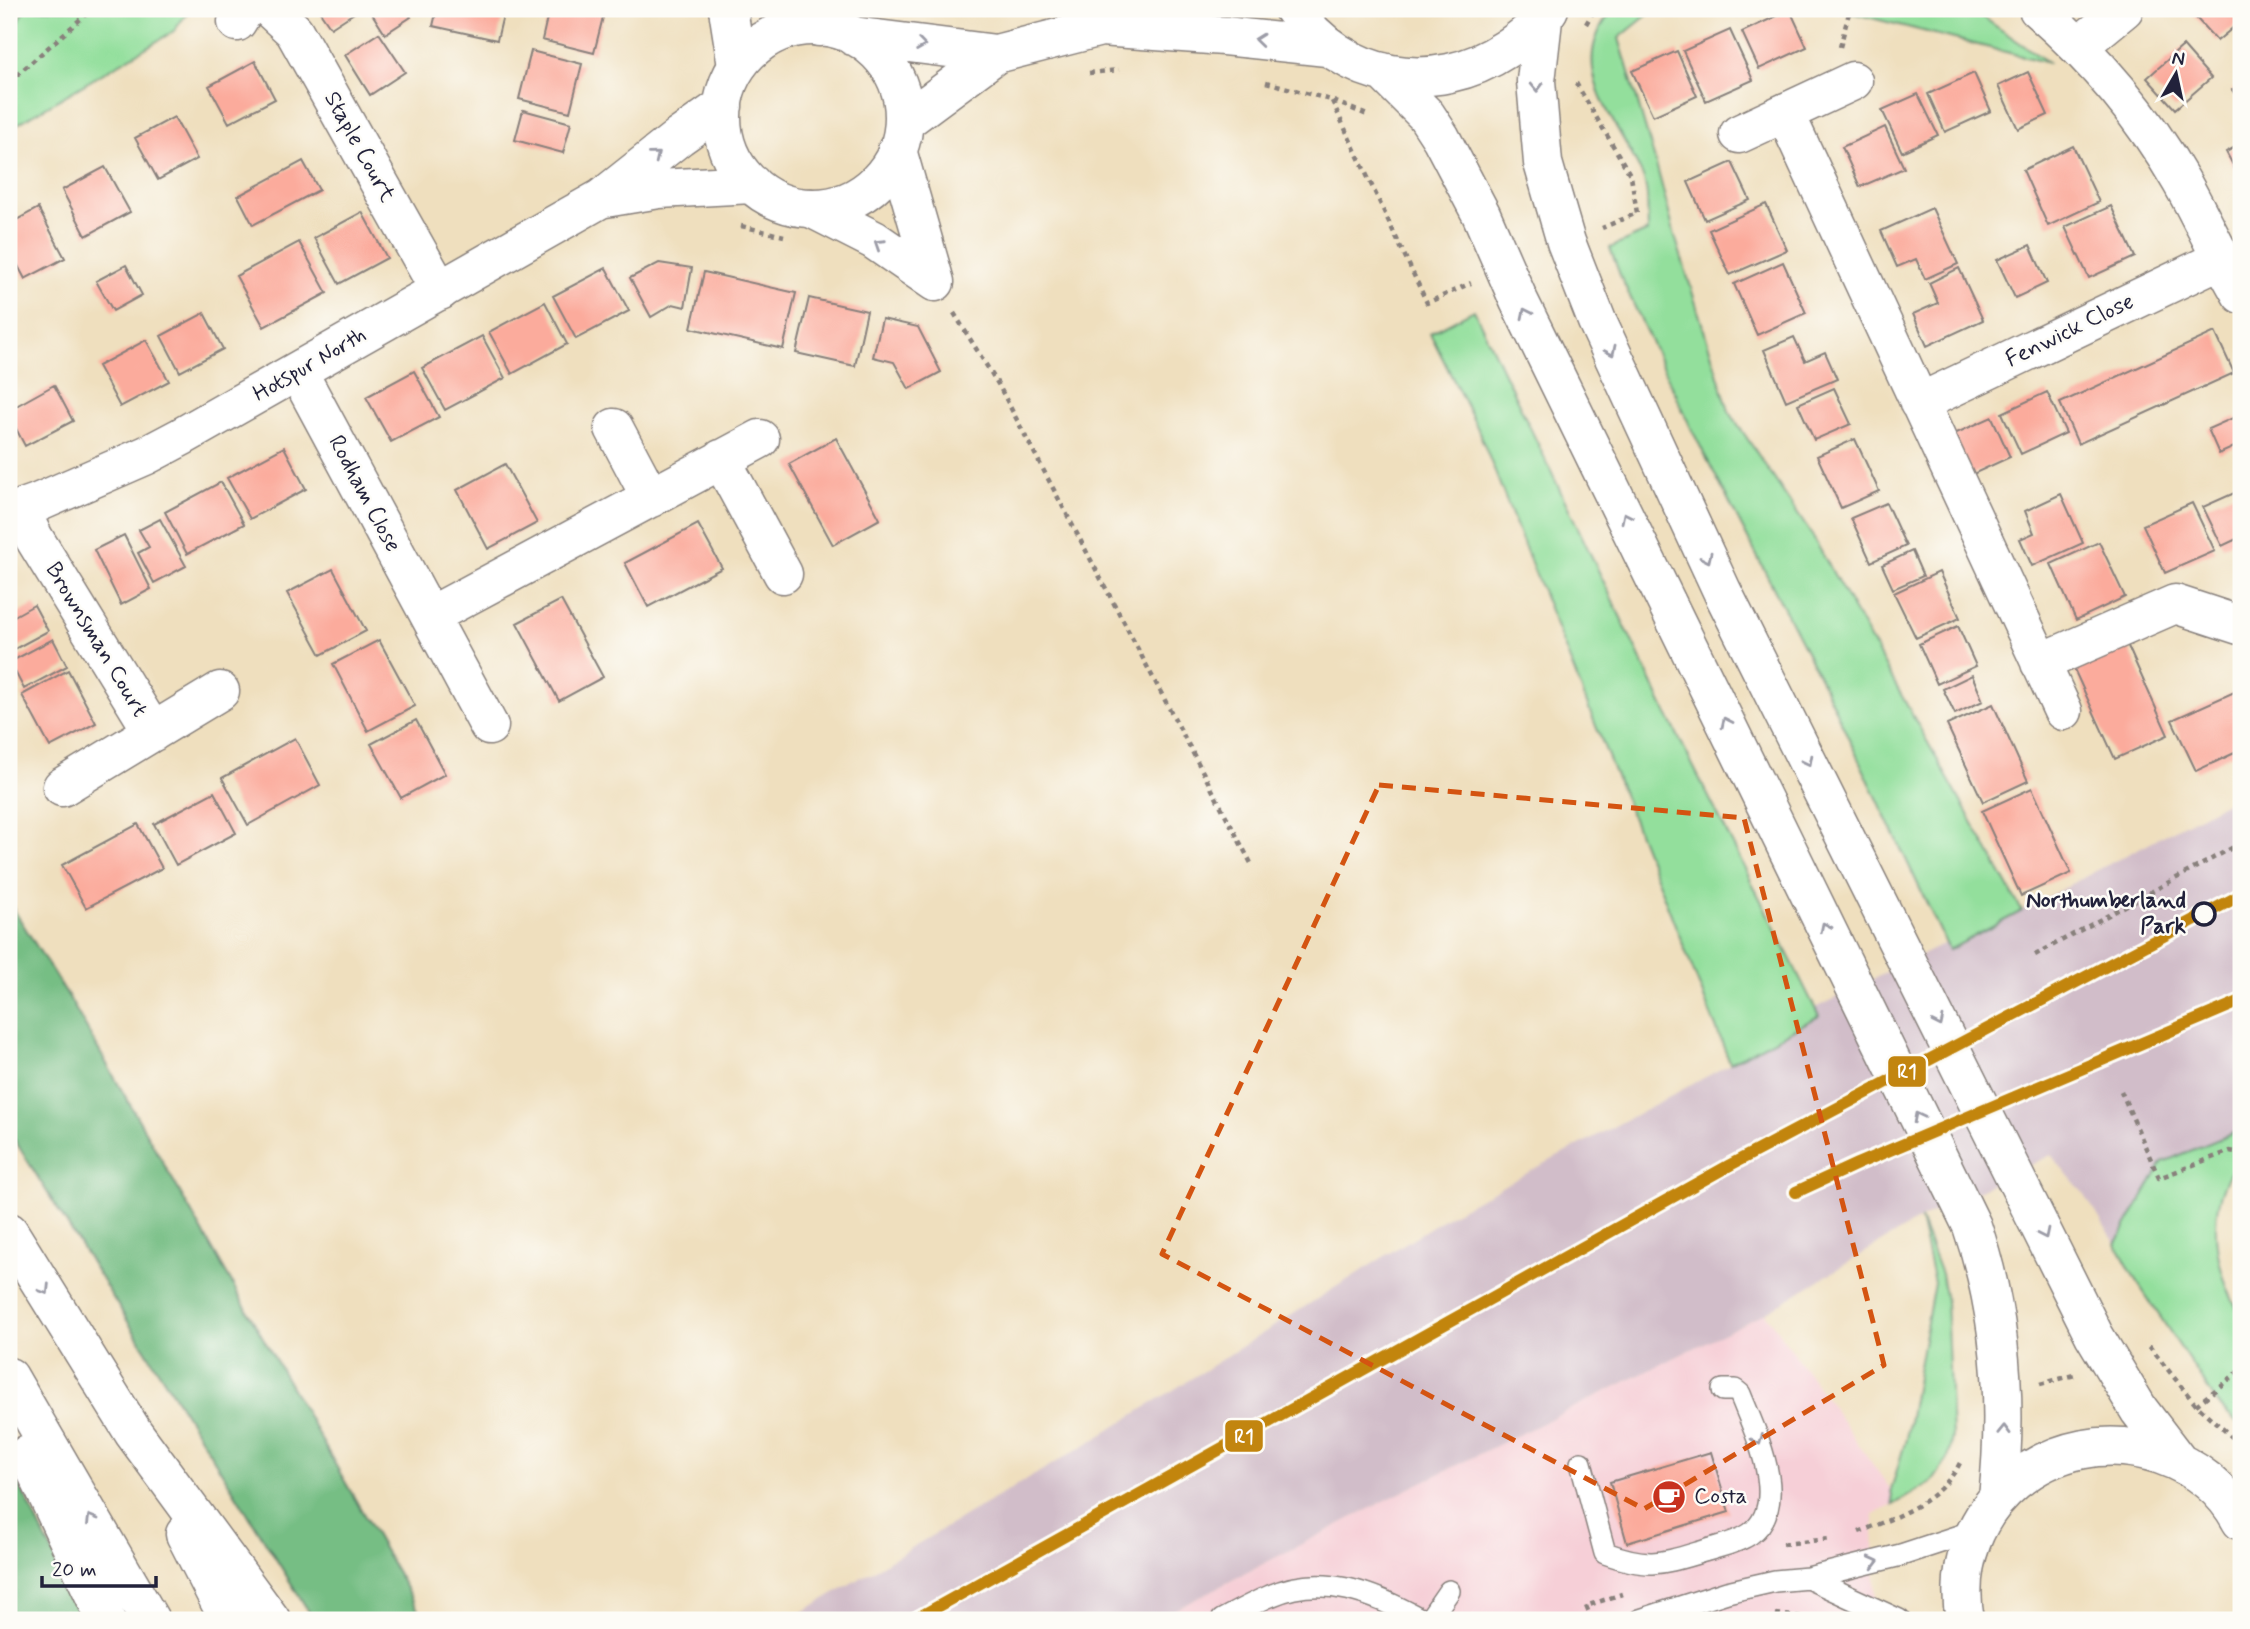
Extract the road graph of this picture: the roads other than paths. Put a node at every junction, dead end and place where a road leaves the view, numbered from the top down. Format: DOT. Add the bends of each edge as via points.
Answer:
graph roads {
  1 [pos="728,9"];
  2 [pos="1293,9"];
  3 [pos="2038,9"];
  4 [pos="2124,9"];
  5 [pos="251,13"];
  6 [pos="1546,14"];
  7 [pos="1116,18"];
  8 [pos="823,24"];
  9 [pos="2080,46"];
  10 [pos="1326,47"];
  11 [pos="996,54"];
  12 [pos="737,66"];
  13 [pos="1384,72"];
  14 [pos="1853,81"];
  15 [pos="723,106"];
  16 [pos="1785,113"];
  17 [pos="1739,134"];
  18 [pos="901,136"];
  19 [pos="752,184"];
  20 [pos="602,198"];
  21 [pos="802,223"];
  22 [pos="2221,259"];
  23 [pos="440,291"];
  24 [pos="2241,294"];
  25 [pos="298,372"];
  26 [pos="1919,403"];
  27 [pos="614,428"];
  28 [pos="760,439"];
  29 [pos="721,459"];
  30 [pos="651,498"];
  31 [pos="14,512"];
  32 [pos="783,574"];
  33 [pos="430,617"];
  34 [pos="2241,624"];
  35 [pos="2040,663"];
  36 [pos="220,691"];
  37 [pos="2063,711"];
  38 [pos="489,726"];
  39 [pos="153,732"];
  40 [pos="62,787"];
  41 [pos="9,1232"];
  42 [pos="9,1377"];
  43 [pos="1723,1390"];
  44 [pos="9,1413"];
  45 [pos="133,1432"];
  46 [pos="1581,1463"];
  47 [pos="2191,1469"];
  48 [pos="2241,1490"];
  49 [pos="1998,1498"];
  50 [pos="2241,1521"];
  51 [pos="1977,1530"];
  52 [pos="1808,1578"];
  53 [pos="1450,1591"];
  54 [pos="106,1620"];
  55 [pos="149,1620"];
  56 [pos="229,1620"];
  57 [pos="271,1620"];
  58 [pos="1222,1620"];
  59 [pos="1422,1620"];
  60 [pos="1429,1620"];
  61 [pos="1644,1620"];
  62 [pos="1899,1620"];
  63 [pos="1965,1620"];
  1 -- 12 [label="main road"];
  2 -- 10 [label="main road"];
  3 -- 9 [label="main road"];
  4 -- 9 [label="main road"];
  5 -- 23 [label="main road, Staple Court" via="294,31"];
  6 -- 13 [label="main road" via="1521,39 1469,67 1416,77"];
  6 -- 47 [label="main road, one-way" via="1536,80 1543,163 1566,243 1597,321 1722,591 2094,1335 2139,1410"];
  10 -- 7 [label="main road, one-way"];
  7 -- 11 [label="main road"];
  8 -- 11 [label="main road, one-way"];
  8 -- 12 [label="main road" via="767,38"];
  8 -- 18 [label="main road" via="877,54 891,72 900,92"];
  9 -- 22 [label="main road" via="2157,143"];
  10 -- 13 [label="main road"];
  11 -- 18 [label="main road"];
  12 -- 15 [label="main road"];
  49 -- 13 [label="main road, one-way" via="2003,1394 1990,1286 1960,1200 1458,169 1426,116"];
  14 -- 16 [label="main road"];
  15 -- 19 [label="main road" via="728,149"];
  20 -- 15 [label="main road, one-way"];
  16 -- 17 [label="main road"];
  16 -- 26 [label="main road"];
  18 -- 21 [label="main road" via="882,176 858,196"];
  18 -- 21 [label="main road, one-way" via="935,282 874,240"];
  19 -- 20 [label="main road" via="659,189"];
  19 -- 21 [label="main road"];
  20 -- 23 [label="main road, Hotspur North"];
  22 -- 24 [label="main road"];
  22 -- 26 [label="main road, Fenwick Close"];
  23 -- 25 [label="main road, Hotspur North"];
  25 -- 31 [label="main road, Hotspur North" via="147,455"];
  25 -- 33 [label="main road, Rodham Close"];
  26 -- 35 [label="main road"];
  27 -- 30 [label="main road"];
  28 -- 29 [label="main road"];
  29 -- 30 [label="main road"];
  29 -- 32 [label="main road"];
  30 -- 33 [label="main road"];
  31 -- 39 [label="main road, Brownsman Court"];
  33 -- 38 [label="main road, Rodham Close"];
  34 -- 35 [label="main road" via="2175,604"];
  35 -- 37 [label="main road"];
  36 -- 39 [label="main road, Brownsman Court"];
  39 -- 40 [label="main road, Brownsman Court"];
  41 -- 45 [label="main road, one-way"];
  55 -- 42 [label="main road, one-way"];
  43 -- 46 [label="lane, one-way" via="1740,1394 1769,1474 1769,1499 1749,1535 1662,1564 1605,1553"];
  44 -- 54 [label="main road"];
  45 -- 56 [label="main road"];
  45 -- 57 [label="main road"];
  47 -- 48 [label="main road"];
  47 -- 49 [label="main road" via="2124,1446 2101,1445 2077,1449 2034,1467"];
  47 -- 50 [label="main road" via="2222,1494"];
  49 -- 51 [label="main road"];
  52 -- 51 [label="lane, one-way"];
  51 -- 63 [label="main road" via="1965,1570"];
  52 -- 61 [label="lane" via="1746,1587"];
  52 -- 62 [label="lane"];
  53 -- 60 [label="lane"];
  58 -- 59 [label="lane" via="1271,1595 1323,1585 1390,1602"];
}
